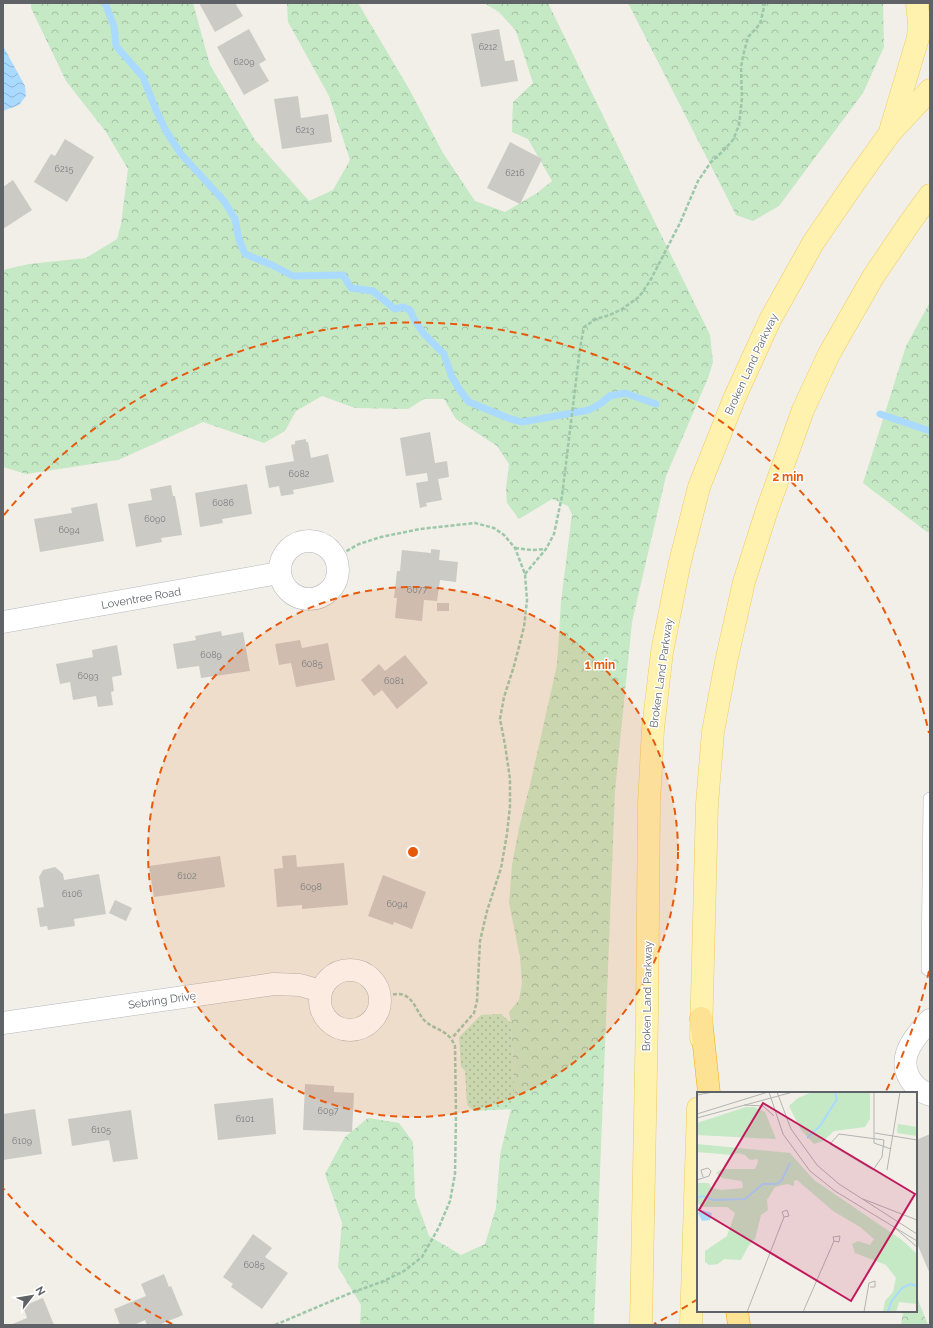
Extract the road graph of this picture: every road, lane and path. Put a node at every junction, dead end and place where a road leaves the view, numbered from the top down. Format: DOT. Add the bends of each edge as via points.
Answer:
graph roads {
  1 [pos="765,3"];
  2 [pos="917,3"];
  3 [pos="930,90"];
  4 [pos="890,133"];
  5 [pos="930,195"];
  6 [pos="515,548"];
  7 [pos="546,549"];
  8 [pos="336,557"];
  9 [pos="279,573"];
  10 [pos="525,574"];
  11 [pos="3,622"];
  12 [pos="930,799"];
  13 [pos="930,969"];
  14 [pos="321,991"];
  15 [pos="380,998"];
  16 [pos="701,1018"];
  17 [pos="930,1020"];
  18 [pos="3,1023"];
  19 [pos="452,1038"];
  20 [pos="698,1092"];
  21 [pos="709,1092"];
  22 [pos="930,1095"];
  23 [pos="697,1139"];
  24 [pos="737,1312"];
  25 [pos="275,1325"];
  26 [pos="641,1325"];
  27 [pos="691,1325"];
  28 [pos="739,1325"];
  1 -- 7 [label="path" via="760,24 748,38 744,52 739,126 733,140 710,162 698,181 677,230 639,297 622,309 584,326 562,496 554,534"];
  2 -- 4 [label="main road" via="918,38"];
  3 -- 4 [label="main road, Broken Land Parkway"];
  4 -- 26 [label="main road, Broken Land Parkway" via="813,243 770,320 734,399 699,487 679,566 662,652 648,803"];
  5 -- 16 [label="main road" via="873,277 829,354 803,410 744,582 713,732 706,804"];
  6 -- 7 [label="path"];
  6 -- 8 [label="path" via="494,528 475,523 420,529 381,537 359,544"];
  6 -- 10 [label="path"];
  7 -- 10 [label="path"];
  8 -- 9 [label="street" via="328,547 318,541 305,540 291,546 281,559"];
  8 -- 9 [label="street" via="337,580 331,590 318,598 305,599 294,596 284,586"];
  9 -- 11 [label="street, Loventree Road"];
  10 -- 19 [label="path" via="527,600 524,627 500,719 510,779 507,834 501,868 480,941 474,1013"];
  12 -- 13 [label="lane"];
  14 -- 15 [label="street" via="327,980 335,974 344,970 358,971 370,978"];
  14 -- 15 [label="street" via="320,1004 323,1014 336,1026 348,1030 360,1028 371,1021 378,1010"];
  14 -- 18 [label="street, Sebring Drive" via="300,985 274,984"];
  15 -- 19 [label="path" via="403,994 411,999 427,1023"];
  16 -- 20 [label="main road"];
  16 -- 21 [label="highway"];
  17 -- 22 [label="street" via="906,1054 908,1077 914,1086"];
  19 -- 25 [label="path" via="455,1046 455,1174 450,1201 422,1256 404,1271 384,1281"];
  23 -- 27 [label="main road"];
  24 -- 28 [label="highway"];
}
